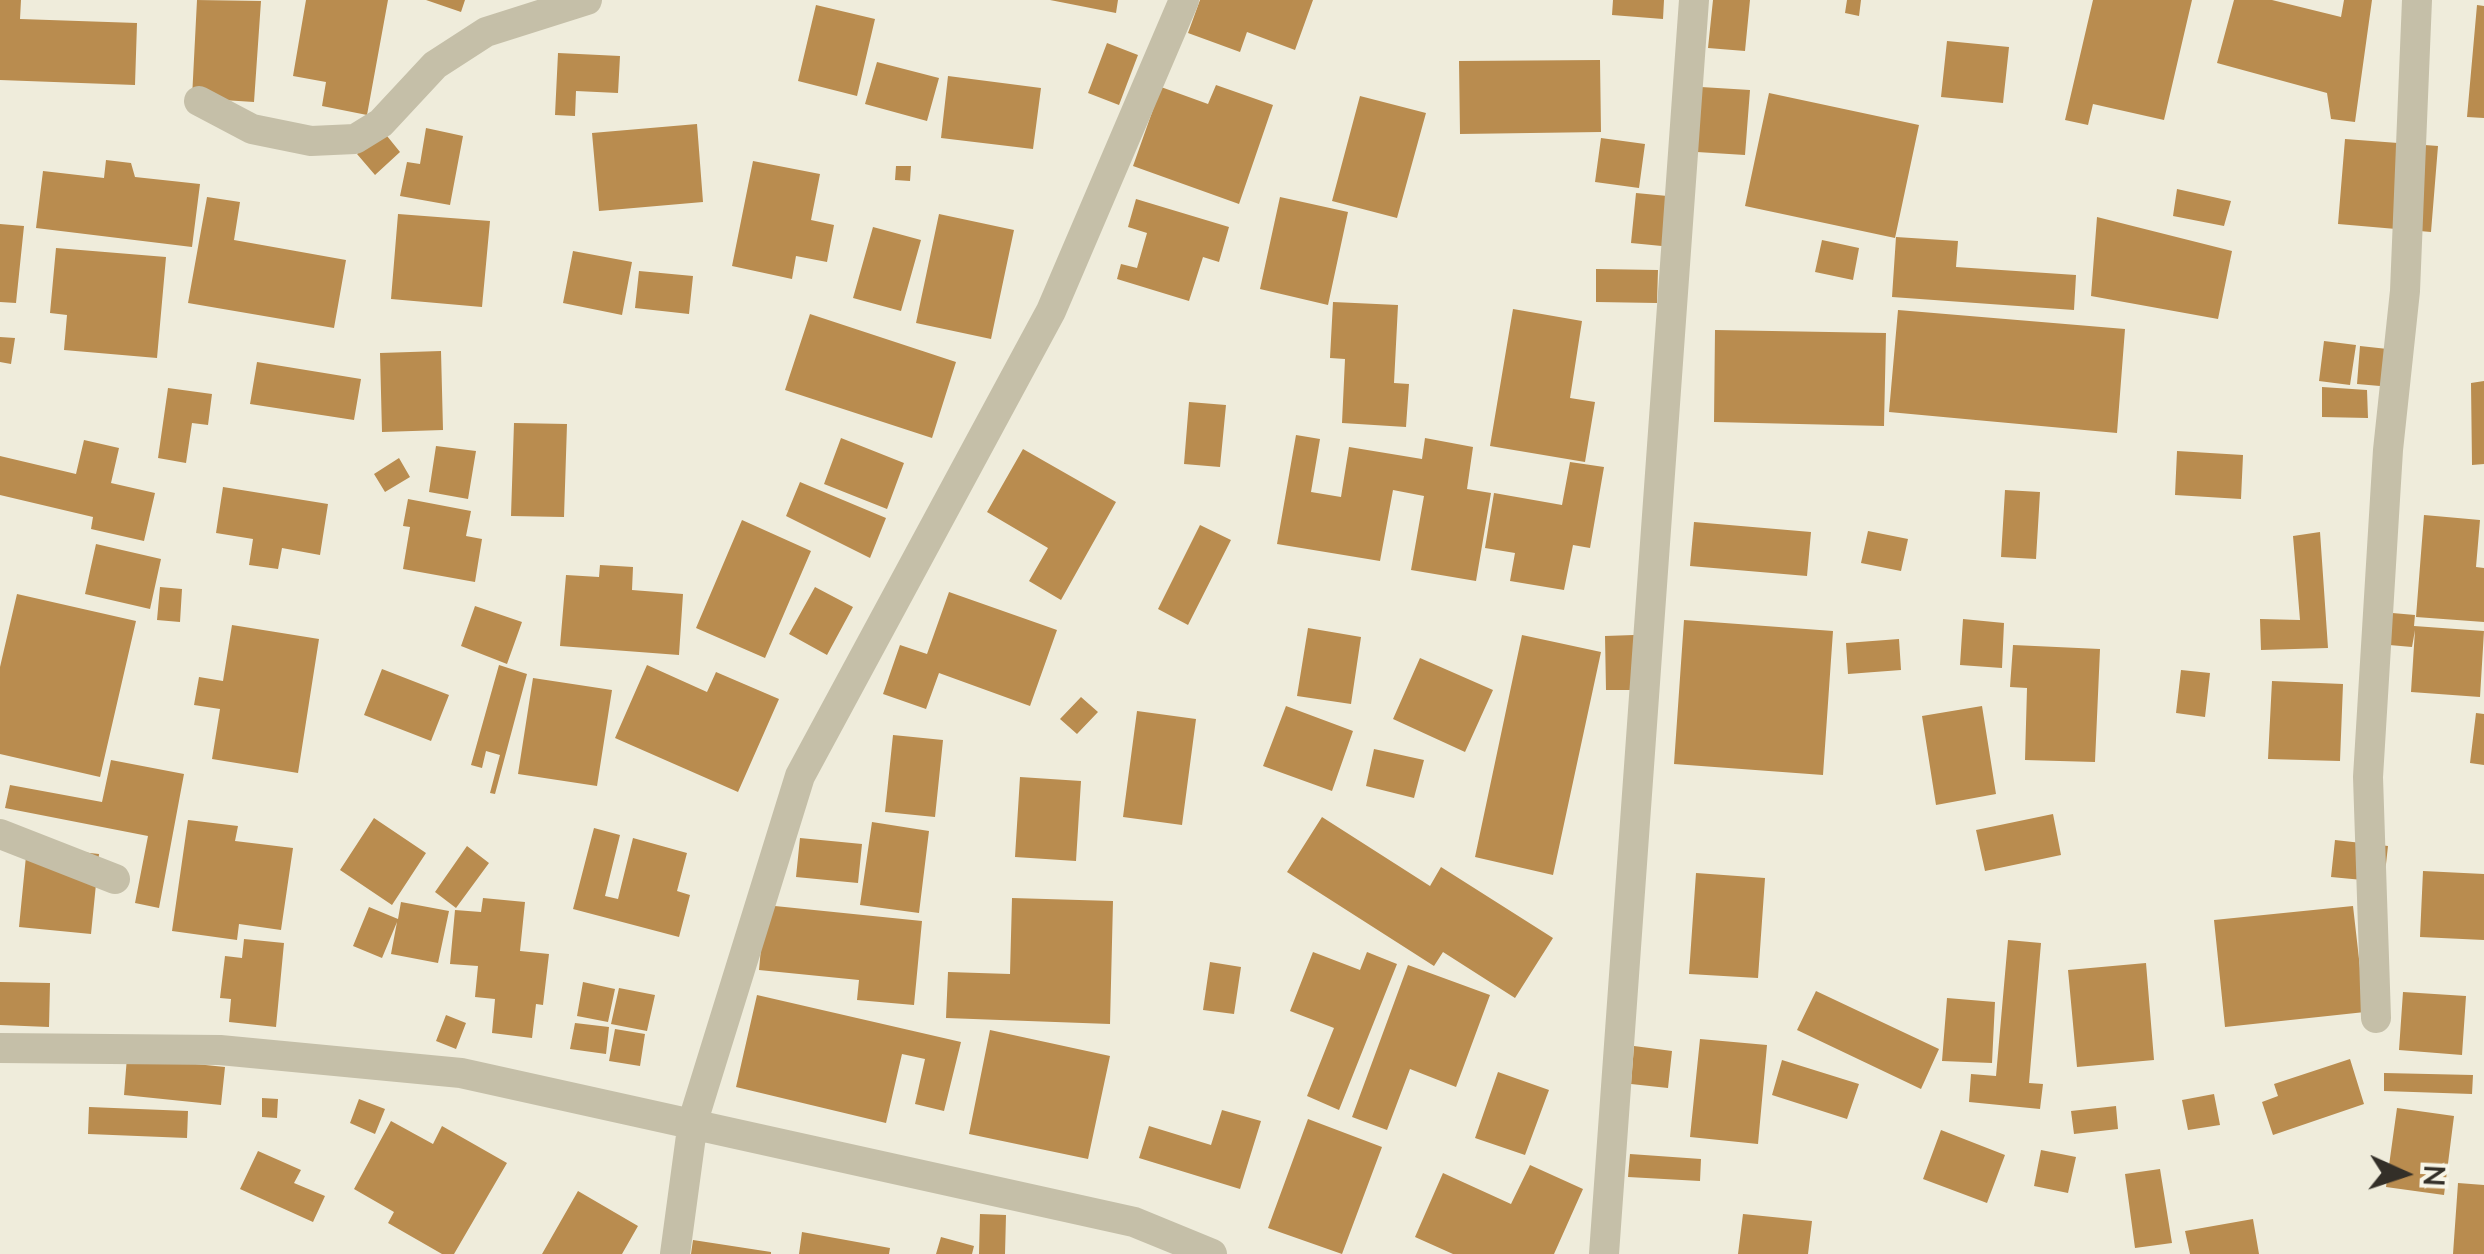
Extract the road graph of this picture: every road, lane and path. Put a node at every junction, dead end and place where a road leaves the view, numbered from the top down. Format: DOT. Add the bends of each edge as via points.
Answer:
graph roads {
  1 [pos="587,0"];
  2 [pos="1184,0"];
  3 [pos="1694,0"];
  4 [pos="2417,0"];
  5 [pos="200,100"];
  6 [pos="0,834"];
  7 [pos="115,879"];
  8 [pos="2376,1018"];
  9 [pos="0,1048"];
  10 [pos="692,1121"];
  11 [pos="675,1254"];
  12 [pos="1212,1254"];
  13 [pos="1604,1254"];
  1 -- 5 [label="street" via="486,32 435,65 381,123 355,139 311,141 252,129"];
  2 -- 10 [label="street" via="1052,311 800,776"];
  3 -- 13 [label="street"];
  4 -- 8 [label="street" via="2405,290 2368,777"];
  6 -- 7 [label="street"];
  9 -- 10 [label="street" via="220,1050 461,1073"];
  10 -- 11 [label="street"];
  10 -- 12 [label="street" via="1134,1222"];
}
